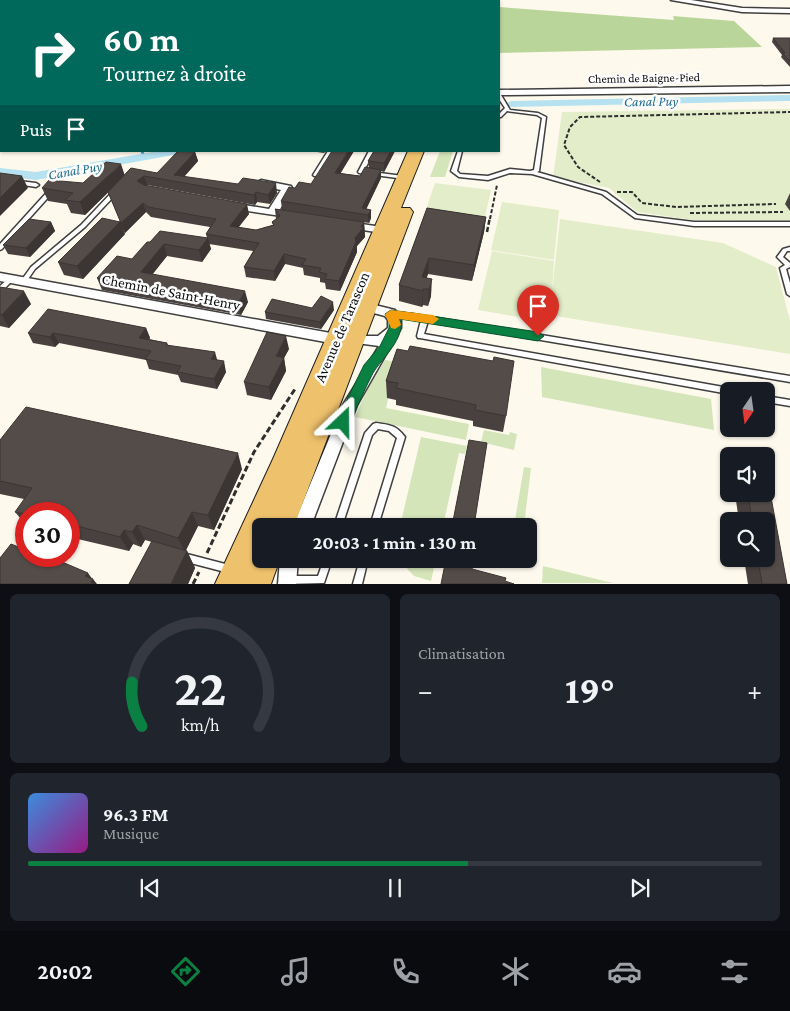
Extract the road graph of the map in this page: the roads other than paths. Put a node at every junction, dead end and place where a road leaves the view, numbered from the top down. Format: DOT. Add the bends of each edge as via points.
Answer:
graph roads {
  1 [pos="675,0"];
  2 [pos="704,0"];
  3 [pos="790,6"];
  4 [pos="790,11"];
  5 [pos="790,89"];
  6 [pos="500,94"];
  7 [pos="500,96"];
  8 [pos="507,109"];
  9 [pos="500,115"];
  10 [pos="330,152"];
  11 [pos="371,152"];
  12 [pos="416,152"];
  13 [pos="429,152"];
  14 [pos="460,152"];
  15 [pos="534,173"];
  16 [pos="316,175"];
  17 [pos="404,178"];
  18 [pos="253,181"];
  19 [pos="9,182"];
  20 [pos="122,185"];
  21 [pos="36,186"];
  22 [pos="63,190"];
  23 [pos="224,205"];
  24 [pos="272,214"];
  25 [pos="300,218"];
  26 [pos="337,223"];
  27 [pos="790,224"];
  28 [pos="382,230"];
  29 [pos="0,248"];
  30 [pos="790,249"];
  31 [pos="789,265"];
  32 [pos="12,279"];
  33 [pos="0,290"];
  34 [pos="790,294"];
  35 [pos="367,307"];
  36 [pos="391,314"];
  37 [pos="425,318"];
  38 [pos="391,335"];
  39 [pos="345,339"];
  40 [pos="790,379"];
  41 [pos="720,389"];
  42 [pos="775,400"];
  43 [pos="790,403"];
  44 [pos="283,518"];
  45 [pos="305,518"];
  46 [pos="341,518"];
  47 [pos="376,518"];
  48 [pos="169,554"];
  49 [pos="264,568"];
  50 [pos="282,568"];
  51 [pos="326,568"];
  52 [pos="361,568"];
  53 [pos="240,579"];
  54 [pos="322,582"];
  55 [pos="283,583"];
  56 [pos="357,584"];
  1 -- 4 [label="street" via="742,10"];
  2 -- 3 [label="street"];
  5 -- 6 [label="street, Chemin de Baigne-Pied"];
  7 -- 8 [label="lane"];
  8 -- 9 [label="lane"];
  8 -- 15 [label="lane" via="544,117"];
  10 -- 16 [label="lane"];
  11 -- 17 [label="lane" via="361,172"];
  12 -- 17 [label="main road, Avenue de Tarascon"];
  13 -- 35 [label="main road, Avenue de Tarascon"];
  14 -- 15 [label="lane" via="455,174 480,178 510,171"];
  15 -- 27 [label="lane" via="604,193 635,216 694,224"];
  17 -- 28 [label="main road, Avenue de Tarascon"];
  18 -- 24 [label="street" via="287,188"];
  19 -- 21 [label="lane"];
  20 -- 32 [label="lane" via="83,226 33,268"];
  22 -- 29 [label="lane" via="53,188"];
  23 -- 24 [label="street"];
  24 -- 25 [label="street"];
  26 -- 28 [label="street"];
  28 -- 39 [label="main road, Avenue de Tarascon"];
  30 -- 31 [label="lane" via="780,257"];
  31 -- 34 [label="lane" via="783,268"];
  32 -- 33 [label="lane"];
  32 -- 39 [label="street, Chemin de Saint-Henry"];
  35 -- 36 [label="street"];
  35 -- 39 [label="main road, Avenue de Tarascon"];
  36 -- 37 [label="lane"];
  36 -- 38 [label="street" via="395,328"];
  37 -- 40 [label="lane"];
  37 -- 41 [label="lane" via="420,336"];
  38 -- 39 [label="street, Chemin de Saint-Henry" via="372,342"];
  38 -- 45 [label="street" via="350,404"];
  39 -- 44 [label="main road, Avenue de Tarascon"];
  39 -- 53 [label="main road, Avenue de Tarascon"];
  42 -- 43 [label="lane"];
  46 -- 47 [label="lane" via="369,433 376,426 391,428 401,437"];
  48 -- 53 [label="lane" via="203,562"];
  49 -- 53 [label="main road"];
  50 -- 55 [label="street"];
  51 -- 54 [label="lane"];
  52 -- 56 [label="lane"];
  54 -- 55 [label="lane"];
}
